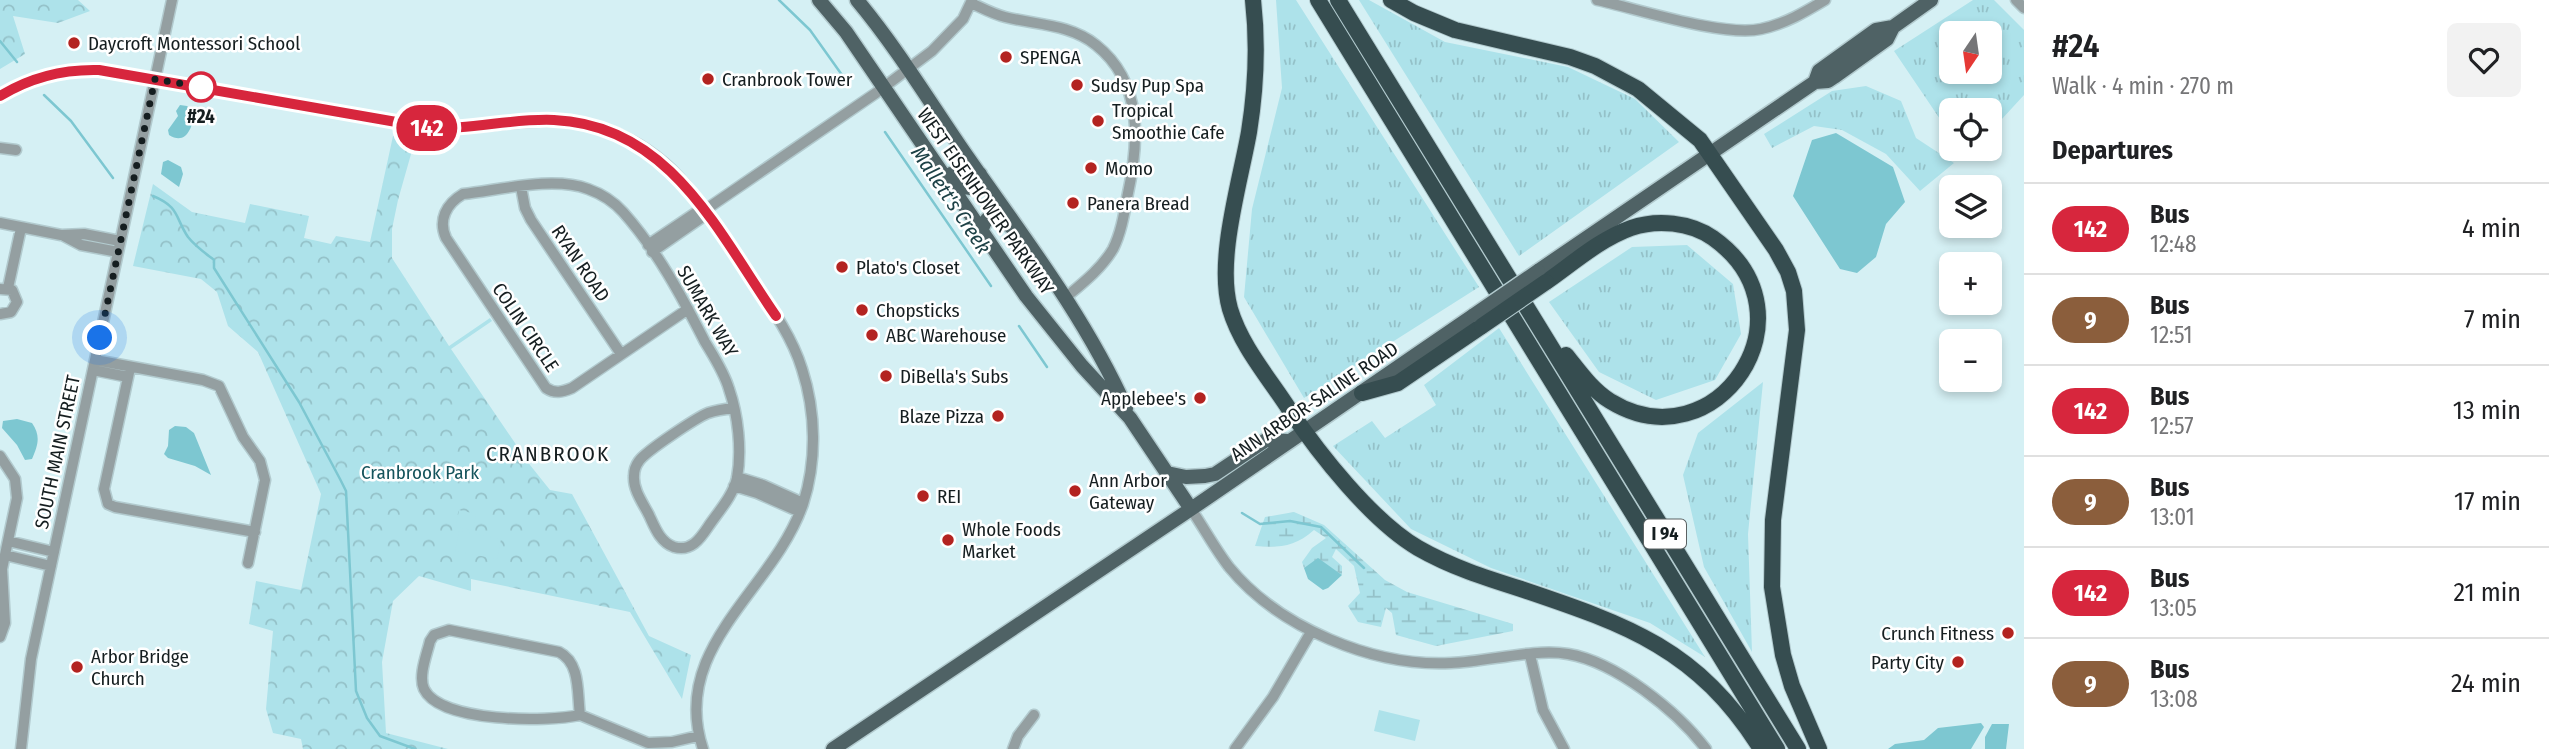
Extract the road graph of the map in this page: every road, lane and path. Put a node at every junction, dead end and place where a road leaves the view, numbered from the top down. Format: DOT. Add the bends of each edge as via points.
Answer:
graph roads {
  1 [pos="172,0"];
  2 [pos="819,0"];
  3 [pos="851,0"];
  4 [pos="1253,0"];
  5 [pos="1318,0"];
  6 [pos="1338,0"];
  7 [pos="1391,0"];
  8 [pos="1597,0"];
  9 [pos="1825,0"];
  10 [pos="1931,0"];
  11 [pos="2017,0"];
  12 [pos="971,1"];
  13 [pos="862,6"];
  14 [pos="2024,8"];
  15 [pos="909,70"];
  16 [pos="155,79"];
  17 [pos="883,88"];
  18 [pos="0,96"];
  19 [pos="911,125"];
  20 [pos="0,148"];
  21 [pos="16,150"];
  22 [pos="1709,152"];
  23 [pos="980,174"];
  24 [pos="522,187"];
  25 [pos="705,211"];
  26 [pos="0,223"];
  27 [pos="21,228"];
  28 [pos="981,232"];
  29 [pos="119,246"];
  30 [pos="650,249"];
  31 [pos="998,253"];
  32 [pos="1542,277"];
  33 [pos="1052,280"];
  34 [pos="4,288"];
  35 [pos="1065,298"];
  36 [pos="688,309"];
  37 [pos="0,314"];
  38 [pos="1534,318"];
  39 [pos="1079,321"];
  40 [pos="621,354"];
  41 [pos="94,365"];
  42 [pos="129,372"];
  43 [pos="1362,393"];
  44 [pos="734,408"];
  45 [pos="1130,418"];
  46 [pos="1304,431"];
  47 [pos="1288,441"];
  48 [pos="0,456"];
  49 [pos="1167,472"];
  50 [pos="736,482"];
  51 [pos="801,508"];
  52 [pos="1191,509"];
  53 [pos="255,532"];
  54 [pos="8,541"];
  55 [pos="54,551"];
  56 [pos="5,555"];
  57 [pos="248,563"];
  58 [pos="51,566"];
  59 [pos="1311,632"];
  60 [pos="0,637"];
  61 [pos="1530,655"];
  62 [pos="580,715"];
  63 [pos="1034,715"];
  64 [pos="698,736"];
  65 [pos="21,749"];
  66 [pos="703,749"];
  67 [pos="833,749"];
  68 [pos="1013,749"];
  69 [pos="1235,749"];
  70 [pos="1564,749"];
  71 [pos="1706,749"];
  72 [pos="1761,749"];
  73 [pos="1777,749"];
  74 [pos="1798,749"];
  75 [pos="1819,749"];
  1 -- 16 [label="street, SOUTH MAIN STREET"];
  2 -- 17 [label="main road, WEST EISENHOWER PARKWAY"];
  3 -- 13 [label="main road, WEST EISENHOWER PARKWAY"];
  4 -- 46 [label="highway" via="1254,98 1227,250 1227,291 1244,342"];
  5 -- 73 [label="highway, I 94"];
  6 -- 38 [label="highway, I 94"];
  7 -- 22 [label="highway" via="1455,30 1570,57 1606,71 1638,89 1700,139"];
  8 -- 9 [label="street" via="1734,30 1780,24"];
  10 -- 22 [label="main road" via="1893,27 1876,30 1819,71 1815,82"];
  11 -- 14 [label="street"];
  12 -- 15 [label="street" via="952,33"];
  12 -- 35 [label="street" via="995,14 1052,26 1090,41 1111,61 1136,113 1137,146 1119,233 1099,268"];
  13 -- 15 [label="main road, WEST EISENHOWER PARKWAY"];
  15 -- 17 [label="street"];
  15 -- 23 [label="main road, WEST EISENHOWER PARKWAY"];
  16 -- 18 [label="street" via="73,70 44,76"];
  16 -- 25 [label="street" via="425,127 552,120 593,126 658,158"];
  16 -- 29 [label="street, SOUTH MAIN STREET"];
  17 -- 19 [label="main road, WEST EISENHOWER PARKWAY"];
  17 -- 25 [label="street"];
  19 -- 23 [label="main road" via="923,134 960,186 976,187"];
  19 -- 28 [label="main road, WEST EISENHOWER PARKWAY"];
  20 -- 21 [label="street"];
  22 -- 32 [label="main road"];
  22 -- 75 [label="highway" via="1776,250 1794,291 1797,330 1773,520 1772,587 1786,665"];
  23 -- 33 [label="main road, WEST EISENHOWER PARKWAY"];
  24 -- 30 [label="street, SUMARK WAY" via="566,184 591,190 620,209"];
  24 -- 40 [label="street, RYAN ROAD" via="531,220"];
  24 -- 40 [label="street, COLIN CIRCLE" via="454,199 443,217 446,238 545,388 564,391"];
  25 -- 30 [label="street"];
  25 -- 51 [label="street" via="776,316 802,369 811,405 813,455"];
  26 -- 27 [label="street"];
  27 -- 29 [label="street" via="61,235 82,245"];
  27 -- 34 [label="street"];
  28 -- 31 [label="main road, WEST EISENHOWER PARKWAY"];
  28 -- 33 [label="main road" via="989,217 1002,218 1043,275"];
  29 -- 41 [label="street, SOUTH MAIN STREET"];
  30 -- 36 [label="street, SUMARK WAY"];
  31 -- 39 [label="main road" via="1007,258 1056,325 1066,327"];
  31 -- 45 [label="main road, WEST EISENHOWER PARKWAY" via="1026,296"];
  32 -- 38 [label="highway" via="1633,227 1688,226 1724,246 1750,280 1758,321 1755,345 1738,379 1715,400 1682,415 1648,415 1619,405 1595,389"];
  32 -- 43 [label="highway, bridge" via="1398,383"];
  33 -- 35 [label="main road, WEST EISENHOWER PARKWAY"];
  34 -- 37 [label="street" via="17,297 16,306"];
  35 -- 39 [label="main road, WEST EISENHOWER PARKWAY"];
  36 -- 40 [label="street, COLIN CIRCLE"];
  36 -- 44 [label="street, SUMARK WAY" via="727,382"];
  38 -- 74 [label="highway, I 94"];
  39 -- 45 [label="main road, WEST EISENHOWER PARKWAY"];
  41 -- 42 [label="street"];
  41 -- 55 [label="street, SOUTH MAIN STREET"];
  42 -- 53 [label="street" via="219,386 264,470 265,488"];
  42 -- 53 [label="street" via="104,489 108,503"];
  43 -- 46 [label="main road, ANN ARBOR-SALINE ROAD"];
  44 -- 50 [label="street, SUMARK WAY"];
  44 -- 50 [label="street" via="699,418 643,457 634,475 636,489 660,536 678,548 699,540"];
  45 -- 49 [label="main road, WEST EISENHOWER PARKWAY"];
  46 -- 47 [label="main road, ANN ARBOR-SALINE ROAD"];
  46 -- 72 [label="highway" via="1381,520 1416,547 1458,568 1645,636 1714,688"];
  47 -- 49 [label="main road" via="1266,440 1205,477"];
  47 -- 52 [label="main road, ANN ARBOR-SALINE ROAD"];
  48 -- 54 [label="street" via="17,488"];
  49 -- 52 [label="main road, WEST EISENHOWER PARKWAY"];
  50 -- 51 [label="street"];
  51 -- 64 [label="street" via="777,555 707,656 696,692"];
  52 -- 59 [label="street" via="1245,584"];
  52 -- 67 [label="main road, ANN ARBOR-SALINE ROAD"];
  53 -- 57 [label="street"];
  54 -- 55 [label="street"];
  54 -- 56 [label="street"];
  55 -- 58 [label="street, SOUTH MAIN STREET"];
  56 -- 58 [label="street"];
  56 -- 60 [label="street" via="1,582 5,623"];
  58 -- 65 [label="street, SOUTH MAIN STREET" via="28,680"];
  59 -- 61 [label="street" via="1356,650 1416,664"];
  59 -- 69 [label="street" via="1279,688"];
  61 -- 70 [label="street" via="1543,709"];
  61 -- 71 [label="street" via="1570,654 1609,668 1673,713"];
  62 -- 62 [label="street" via="521,720 444,705 430,697 422,681 430,641 449,630 566,655 573,663"];
  62 -- 64 [label="street" via="648,743"];
  63 -- 68 [label="street"];
  64 -- 66 [label="street"];
}
